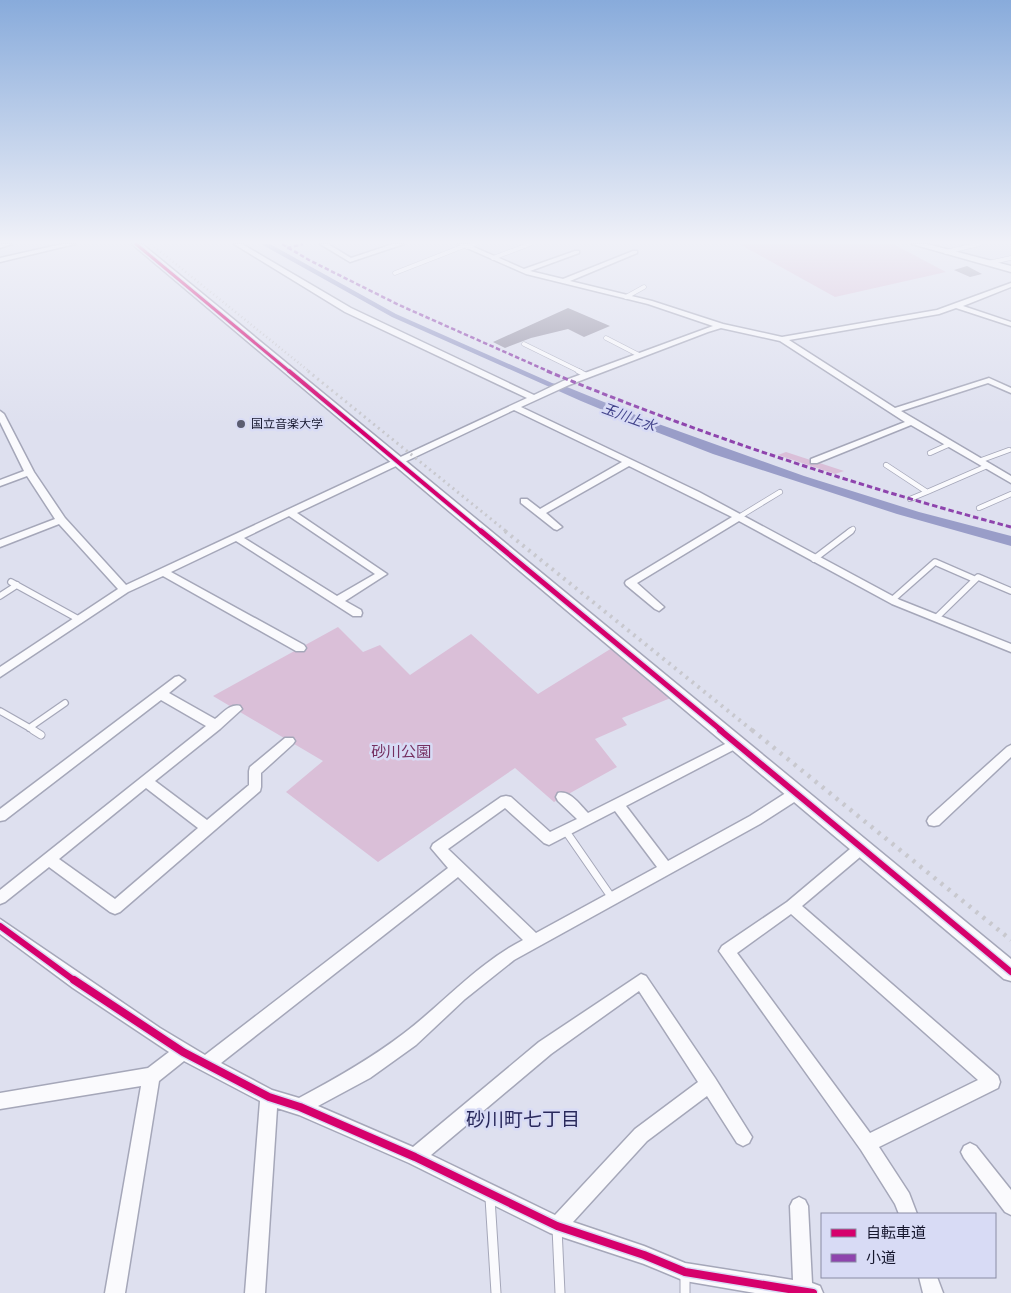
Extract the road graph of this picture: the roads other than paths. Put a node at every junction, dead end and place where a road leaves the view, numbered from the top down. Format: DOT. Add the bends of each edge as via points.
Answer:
graph roads {
  1 [pos="209,304"];
  2 [pos="338,304"];
  3 [pos="657,304"];
  4 [pos="961,304"];
  5 [pos="957,306"];
  6 [pos="1011,324"];
  7 [pos="721,326"];
  8 [pos="606,338"];
  9 [pos="782,339"];
  10 [pos="524,344"];
  11 [pos="639,355"];
  12 [pos="586,375"];
  13 [pos="1011,391"];
  14 [pos="534,398"];
  15 [pos="514,407"];
  16 [pos="894,411"];
  17 [pos="0,414"];
  18 [pos="912,422"];
  19 [pos="3,428"];
  20 [pos="950,444"];
  21 [pos="1009,450"];
  22 [pos="930,453"];
  23 [pos="814,461"];
  24 [pos="398,462"];
  25 [pos="630,462"];
  26 [pos="983,464"];
  27 [pos="886,465"];
  28 [pos="28,472"];
  29 [pos="1011,480"];
  30 [pos="0,483"];
  31 [pos="780,492"];
  32 [pos="927,492"];
  33 [pos="1011,494"];
  34 [pos="910,499"];
  35 [pos="524,501"];
  36 [pos="979,508"];
  37 [pos="289,512"];
  38 [pos="539,512"];
  39 [pos="739,517"];
  40 [pos="61,520"];
  41 [pos="557,527"];
  42 [pos="853,529"];
  43 [pos="236,537"];
  44 [pos="0,544"];
  45 [pos="814,558"];
  46 [pos="164,572"];
  47 [pos="974,580"];
  48 [pos="11,582"];
  49 [pos="17,585"];
  50 [pos="124,590"];
  51 [pos="1011,591"];
  52 [pos="0,596"];
  53 [pos="338,600"];
  54 [pos="892,600"];
  55 [pos="659,607"];
  56 [pos="357,613"];
  57 [pos="936,618"];
  58 [pos="80,620"];
  59 [pos="1009,645"];
  60 [pos="300,648"];
  61 [pos="0,673"];
  62 [pos="179,680"];
  63 [pos="160,694"];
  64 [pos="65,703"];
  65 [pos="236,709"];
  66 [pos="0,711"];
  67 [pos="216,726"];
  68 [pos="29,728"];
  69 [pos="41,735"];
  70 [pos="289,741"];
  71 [pos="737,743"];
  72 [pos="1011,750"];
  73 [pos="146,781"];
  74 [pos="797,793"];
  75 [pos="563,797"];
  76 [pos="618,805"];
  77 [pos="0,816"];
  78 [pos="586,819"];
  79 [pos="934,821"];
  80 [pos="208,828"];
  81 [pos="565,830"];
  82 [pos="861,848"];
  83 [pos="48,859"];
  84 [pos="458,869"];
  85 [pos="666,869"];
  86 [pos="0,898"];
  87 [pos="612,898"];
  88 [pos="792,906"];
  89 [pos="0,926"];
  90 [pos="533,940"];
  91 [pos="1011,972"];
  92 [pos="183,1052"];
  93 [pos="206,1064"];
  94 [pos="151,1076"];
  95 [pos="709,1084"];
  96 [pos="269,1098"];
  97 [pos="0,1101"];
  98 [pos="300,1107"];
  99 [pos="742,1137"];
  100 [pos="867,1144"];
  101 [pos="970,1152"];
  102 [pos="415,1157"];
  103 [pos="490,1194"];
  104 [pos="799,1206"];
  105 [pos="1011,1206"];
  106 [pos="908,1213"];
  107 [pos="557,1226"];
  108 [pos="685,1272"];
  109 [pos="928,1278"];
  110 [pos="806,1292"];
  111 [pos="115,1293"];
  112 [pos="255,1293"];
  113 [pos="496,1293"];
  114 [pos="560,1293"];
  115 [pos="685,1293"];
  116 [pos="933,1293"];
  1 -- 24 [label="street"];
  2 -- 14 [label="street"];
  3 -- 7 [label="street"];
  4 -- 5 [label="street"];
  5 -- 6 [label="street"];
  5 -- 9 [label="street"];
  7 -- 9 [label="street"];
  7 -- 11 [label="street"];
  8 -- 11 [label="lane"];
  9 -- 16 [label="street"];
  10 -- 12 [label="lane"];
  11 -- 12 [label="street"];
  12 -- 14 [label="street"];
  13 -- 16 [label="street" via="989,380"];
  14 -- 15 [label="street"];
  15 -- 24 [label="street"];
  15 -- 25 [label="street"];
  16 -- 18 [label="street"];
  17 -- 19 [label="street"];
  18 -- 20 [label="street"];
  18 -- 23 [label="street"];
  19 -- 28 [label="street"];
  20 -- 22 [label="lane"];
  20 -- 26 [label="street"];
  21 -- 26 [label="lane"];
  24 -- 37 [label="street"];
  24 -- 71 [label="street"];
  25 -- 38 [label="street"];
  25 -- 39 [label="street"];
  26 -- 29 [label="street"];
  26 -- 32 [label="lane"];
  27 -- 32 [label="lane"];
  28 -- 30 [label="street"];
  28 -- 40 [label="street"];
  31 -- 39 [label="lane"];
  32 -- 34 [label="lane"];
  33 -- 36 [label="lane"];
  35 -- 38 [label="street"];
  37 -- 43 [label="street"];
  37 -- 53 [label="street" via="382,574"];
  38 -- 41 [label="street"];
  39 -- 45 [label="street"];
  39 -- 55 [label="street" via="630,583"];
  40 -- 44 [label="street"];
  40 -- 50 [label="street"];
  42 -- 45 [label="lane"];
  43 -- 46 [label="street"];
  43 -- 53 [label="street"];
  45 -- 54 [label="street"];
  46 -- 50 [label="street"];
  46 -- 60 [label="street"];
  47 -- 51 [label="lane" via="978,576"];
  47 -- 54 [label="lane" via="935,562"];
  47 -- 57 [label="lane"];
  48 -- 49 [label="lane"];
  49 -- 52 [label="lane"];
  49 -- 58 [label="lane"];
  50 -- 58 [label="street"];
  53 -- 56 [label="street"];
  54 -- 57 [label="street"];
  57 -- 59 [label="street"];
  58 -- 61 [label="street"];
  62 -- 63 [label="street"];
  63 -- 67 [label="street"];
  63 -- 77 [label="street"];
  64 -- 68 [label="lane"];
  65 -- 67 [label="street"];
  66 -- 68 [label="lane"];
  67 -- 73 [label="street"];
  68 -- 69 [label="lane"];
  70 -- 80 [label="street" via="256,772 255,787"];
  71 -- 74 [label="street"];
  71 -- 76 [label="street"];
  72 -- 79 [label="street"];
  73 -- 80 [label="street"];
  73 -- 83 [label="street"];
  74 -- 82 [label="street"];
  74 -- 85 [label="street"];
  75 -- 78 [label="street"];
  76 -- 78 [label="street"];
  76 -- 85 [label="street"];
  78 -- 81 [label="street"];
  80 -- 83 [label="street" via="115,908"];
  81 -- 84 [label="street" via="549,839 506,801 438,848"];
  81 -- 87 [label="lane"];
  82 -- 88 [label="street"];
  82 -- 91 [label="street"];
  83 -- 86 [label="street"];
  84 -- 90 [label="street"];
  84 -- 93 [label="street"];
  85 -- 87 [label="street"];
  87 -- 90 [label="street"];
  88 -- 100 [label="street" via="727,951"];
  88 -- 100 [label="street" via="992,1082"];
  89 -- 92 [label="street" via="78,983"];
  90 -- 98 [label="street" via="508,955 460,994 410,1040 364,1072"];
  92 -- 93 [label="street"];
  92 -- 94 [label="street"];
  93 -- 96 [label="street"];
  94 -- 97 [label="street"];
  94 -- 111 [label="street"];
  95 -- 99 [label="street"];
  95 -- 102 [label="street" via="641,981 545,1048"];
  95 -- 107 [label="street" via="641,1135"];
  96 -- 98 [label="street"];
  96 -- 112 [label="street"];
  98 -- 102 [label="street"];
  100 -- 106 [label="street" via="903,1199"];
  101 -- 105 [label="street"];
  102 -- 103 [label="street"];
  103 -- 107 [label="street"];
  103 -- 113 [label="lane"];
  104 -- 110 [label="street"];
  107 -- 108 [label="street"];
  107 -- 114 [label="lane"];
  108 -- 110 [label="street"];
  108 -- 115 [label="lane"];
  109 -- 116 [label="street"];
}
